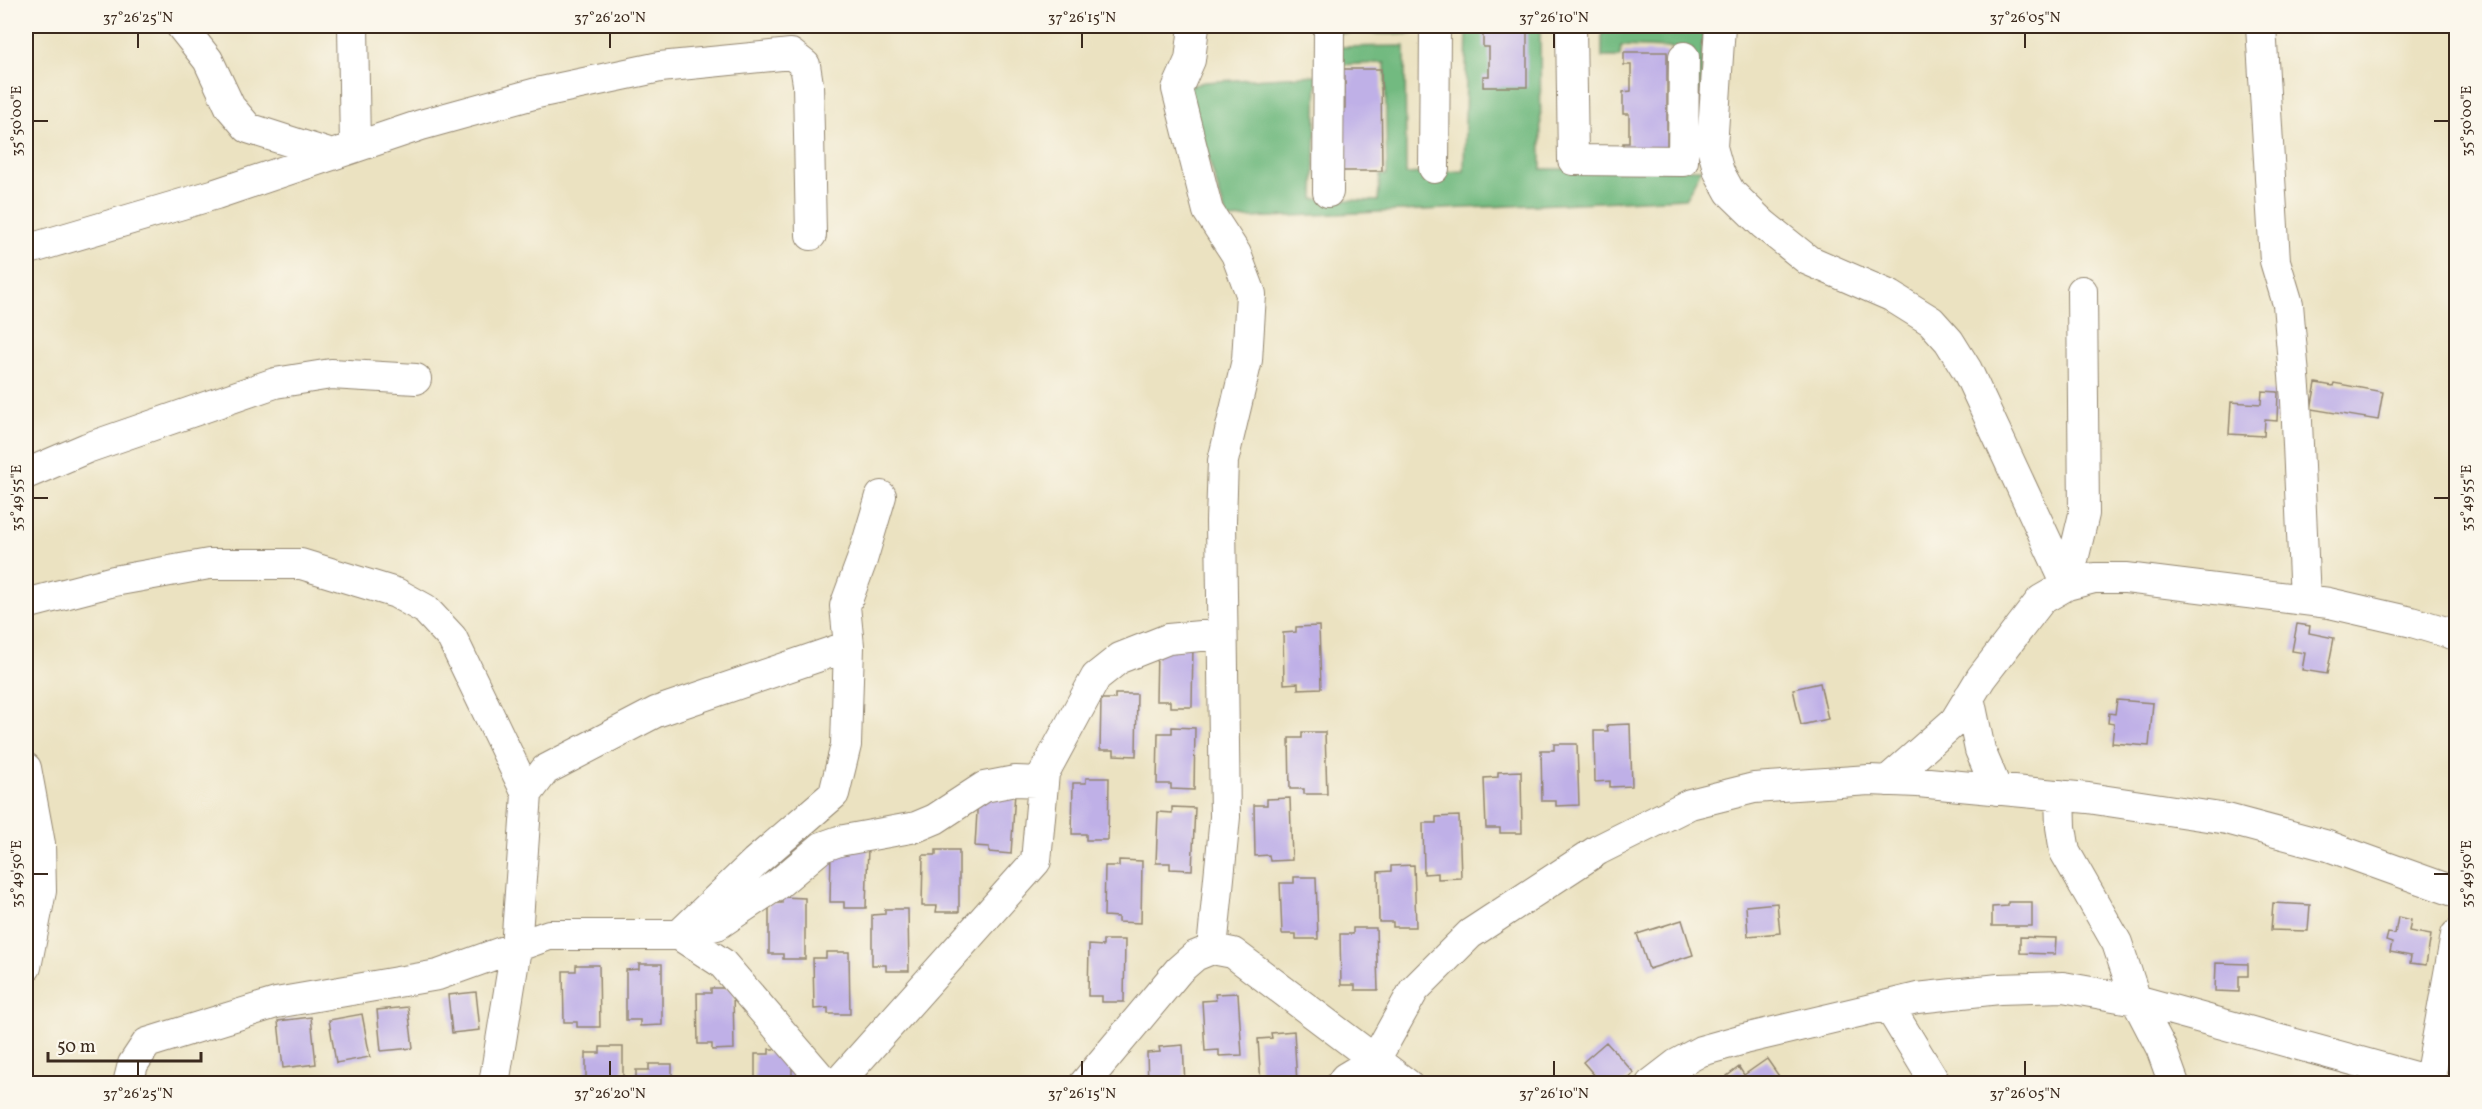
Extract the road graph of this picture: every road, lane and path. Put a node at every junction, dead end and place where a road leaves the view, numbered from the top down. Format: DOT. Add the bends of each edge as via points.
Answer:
graph roads {
  1 [pos="181,26"];
  2 [pos="353,26"];
  3 [pos="1194,26"];
  4 [pos="1329,26"];
  5 [pos="1435,26"];
  6 [pos="1571,26"];
  7 [pos="1720,26"];
  8 [pos="2261,26"];
  9 [pos="1684,57"];
  10 [pos="343,151"];
  11 [pos="1434,168"];
  12 [pos="1328,192"];
  13 [pos="811,236"];
  14 [pos="26,250"];
  15 [pos="2082,291"];
  16 [pos="416,379"];
  17 [pos="26,474"];
  18 [pos="881,496"];
  19 [pos="2067,585"];
  20 [pos="2305,600"];
  21 [pos="26,604"];
  22 [pos="1222,634"];
  23 [pos="2457,635"];
  24 [pos="849,646"];
  25 [pos="1969,697"];
  26 [pos="26,768"];
  27 [pos="1887,781"];
  28 [pos="1043,782"];
  29 [pos="1997,789"];
  30 [pos="527,794"];
  31 [pos="2060,795"];
  32 [pos="2457,892"];
  33 [pos="679,935"];
  34 [pos="2457,935"];
  35 [pos="516,948"];
  36 [pos="1212,949"];
  37 [pos="26,967"];
  38 [pos="2136,1000"];
  39 [pos="1888,1005"];
  40 [pos="1371,1072"];
  41 [pos="1666,1080"];
  42 [pos="2429,1082"];
  43 [pos="128,1083"];
  44 [pos="495,1083"];
  45 [pos="826,1083"];
  46 [pos="837,1083"];
  47 [pos="1084,1083"];
  48 [pos="1341,1083"];
  49 [pos="1407,1083"];
  50 [pos="1936,1083"];
  51 [pos="2174,1083"];
  1 -- 10 [label="street" via="208,60 230,107 248,128"];
  2 -- 10 [label="street"];
  3 -- 22 [label="street" via="1190,60 1177,89 1208,211 1236,254 1251,294 1247,360 1223,461"];
  4 -- 12 [label="street"];
  5 -- 11 [label="street"];
  6 -- 9 [label="street" via="1573,160 1683,161"];
  7 -- 19 [label="street" via="1712,147 1730,192 1808,260 1891,296 1931,321 1949,341 1967,370"];
  8 -- 20 [label="street" via="2275,261 2288,304 2295,389"];
  10 -- 13 [label="street" via="463,113 604,78 660,67 791,54 806,65"];
  10 -- 14 [label="street" via="216,194"];
  15 -- 19 [label="street" via="2084,514"];
  16 -- 17 [label="street" via="331,374 275,383 87,448"];
  18 -- 24 [label="street" via="845,606"];
  19 -- 20 [label="street" via="2094,578 2126,578"];
  19 -- 25 [label="street" via="2042,600"];
  20 -- 23 [label="street"];
  21 -- 30 [label="street" via="114,581 209,564 301,564 396,593 425,609 452,638"];
  22 -- 28 [label="street" via="1168,639 1120,658 1096,676 1044,773"];
  22 -- 36 [label="street" via="1225,817"];
  24 -- 30 [label="street" via="656,712 545,770"];
  24 -- 33 [label="street" via="846,745 834,794"];
  25 -- 27 [label="street" via="1955,721"];
  25 -- 29 [label="street" via="1980,750"];
  26 -- 37 [label="street" via="40,844 41,891"];
  27 -- 29 [label="street"];
  27 -- 40 [label="street" via="1754,788 1690,804 1598,850 1470,934 1414,990"];
  28 -- 33 [label="street" via="984,786 916,827 822,848 778,884 717,925"];
  28 -- 46 [label="street" via="1036,861"];
  29 -- 31 [label="street"];
  30 -- 35 [label="street"];
  31 -- 32 [label="street" via="2227,819 2328,846"];
  31 -- 38 [label="street" via="2065,852 2117,943"];
  33 -- 35 [label="street" via="549,935"];
  33 -- 45 [label="street" via="722,963"];
  34 -- 42 [label="street"];
  35 -- 43 [label="street" via="438,975 276,1003 147,1043 133,1064"];
  35 -- 44 [label="street"];
  36 -- 40 [label="street" via="1233,953"];
  36 -- 47 [label="street" via="1179,970"];
  38 -- 39 [label="street" via="2063,987 1999,989"];
  38 -- 42 [label="street"];
  38 -- 51 [label="street"];
  39 -- 41 [label="street" via="1701,1052"];
  39 -- 50 [label="street"];
  40 -- 48 [label="street" via="1345,1078"];
  40 -- 49 [label="street"];
}
